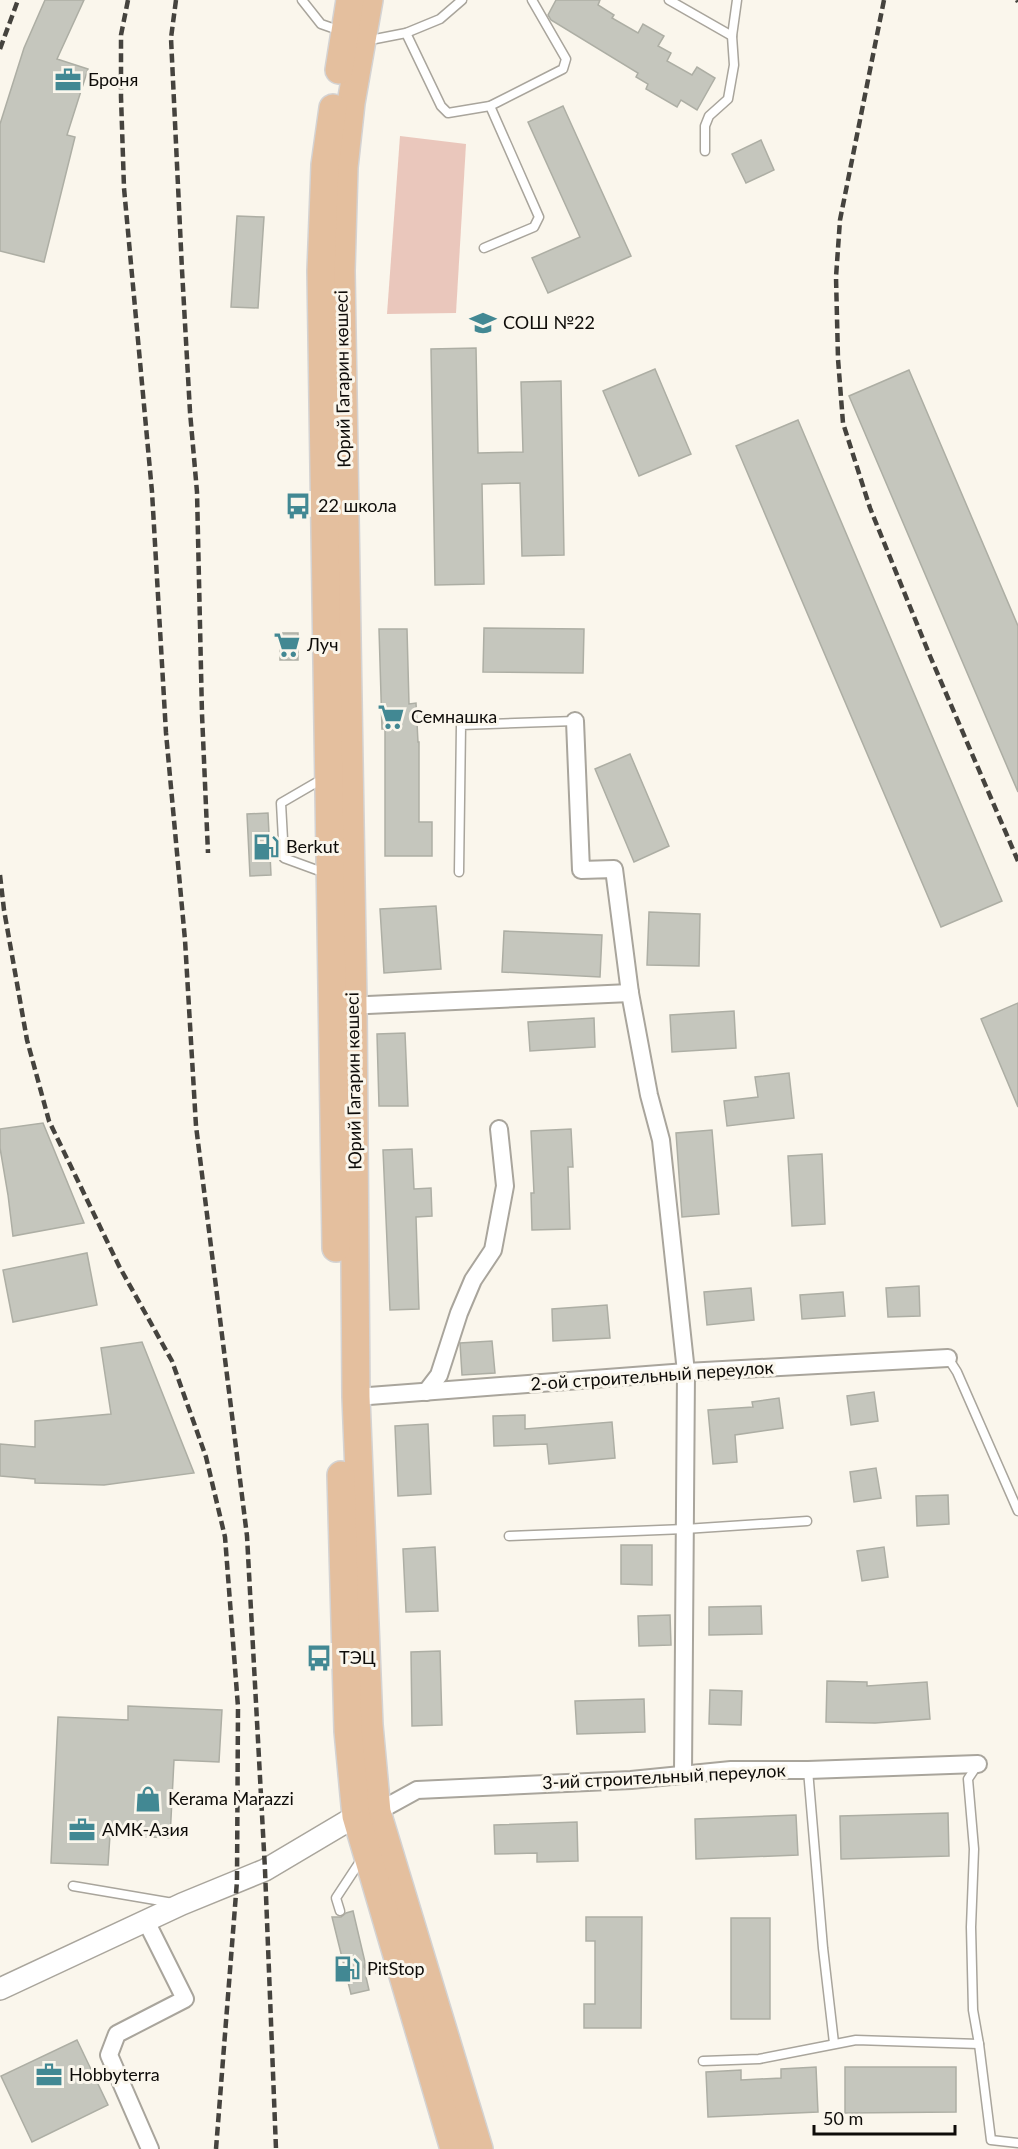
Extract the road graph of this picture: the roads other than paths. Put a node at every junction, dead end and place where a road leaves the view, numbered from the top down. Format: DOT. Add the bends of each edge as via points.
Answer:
graph roads {
  1 [pos="302,0"];
  2 [pos="350,0"];
  3 [pos="369,0"];
  4 [pos="462,0"];
  5 [pos="532,0"];
  6 [pos="669,0"];
  7 [pos="737,0"];
  8 [pos="406,33"];
  9 [pos="353,36"];
  10 [pos="732,36"];
  11 [pos="490,106"];
  12 [pos="705,152"];
  13 [pos="484,248"];
  14 [pos="576,722"];
  15 [pos="329,775"];
  16 [pos="459,872"];
  17 [pos="331,875"];
  18 [pos="630,993"];
  19 [pos="343,1006"];
  20 [pos="499,1129"];
  21 [pos="948,1358"];
  22 [pos="686,1372"];
  23 [pos="426,1392"];
  24 [pos="356,1397"];
  25 [pos="1018,1511"];
  26 [pos="807,1521"];
  27 [pos="685,1529"];
  28 [pos="508,1536"];
  29 [pos="978,1764"];
  30 [pos="808,1770"];
  31 [pos="683,1774"];
  32 [pos="367,1814"];
  33 [pos="367,1852"];
  34 [pos="73,1886"];
  35 [pos="182,1904"];
  36 [pos="340,1911"];
  37 [pos="146,1921"];
  38 [pos="370,1966"];
  39 [pos="403,1976"];
  40 [pos="0,1989"];
  41 [pos="834,2043"];
  42 [pos="980,2044"];
  43 [pos="703,2061"];
  44 [pos="1018,2143"];
  45 [pos="150,2149"];
  46 [pos="454,2149"];
  47 [pos="479,2149"];
  1 -- 9 [label="lane" via="321,24"];
  2 -- 9 [label="main road, Юрий Гагарин көшесі"];
  3 -- 9 [label="main road, Юрий Гагарин көшесі"];
  4 -- 8 [label="lane" via="440,19"];
  5 -- 11 [label="lane" via="566,59 563,69"];
  6 -- 10 [label="lane"];
  7 -- 10 [label="lane"];
  8 -- 9 [label="lane"];
  8 -- 11 [label="lane" via="448,113"];
  9 -- 15 [label="main road, Юрий Гагарин көшесі" via="325,165 322,232"];
  9 -- 19 [label="main road, Юрий Гагарин көшесі" via="341,271"];
  10 -- 12 [label="lane" via="734,65 728,99 709,116"];
  11 -- 13 [label="lane" via="540,217 534,227"];
  14 -- 16 [label="lane" via="461,725"];
  14 -- 18 [label="street" via="580,870 614,869"];
  15 -- 17 [label="main road, Юрий Гагарин көшесі"];
  15 -- 17 [label="lane" via="280,803 284,858"];
  17 -- 19 [label="main road, Юрий Гагарин көшесі"];
  18 -- 19 [label="street"];
  18 -- 22 [label="street" via="661,1140"];
  19 -- 24 [label="main road, Юрий Гагарин көшесі"];
  19 -- 32 [label="main road, Юрий Гагарин көшесі" via="341,1493 348,1731"];
  20 -- 23 [label="street" via="504,1186 493,1250 473,1280 459,1313 440,1375"];
  21 -- 22 [label="street, 2-ой строительный переулок"];
  21 -- 25 [label="lane"];
  22 -- 23 [label="street, 2-ой строительный переулок"];
  22 -- 27 [label="street"];
  23 -- 24 [label="street, 2-ой строительный переулок"];
  24 -- 32 [label="main road, Юрий Гагарин көшесі" via="369,1725"];
  26 -- 27 [label="lane"];
  27 -- 28 [label="lane"];
  27 -- 31 [label="street"];
  29 -- 30 [label="street, 3-ий строительный переулок"];
  29 -- 42 [label="lane" via="968,1779 974,1850 973,2010"];
  30 -- 31 [label="street, 3-ий строительный переулок"];
  30 -- 41 [label="lane"];
  31 -- 32 [label="street, 3-ий строительный переулок" via="417,1790"];
  32 -- 33 [label="main road, Юрий Гагарин көшесі"];
  32 -- 35 [label="street" via="265,1870"];
  32 -- 47 [label="main road, Юрий Гагарин көшесі"];
  33 -- 36 [label="lane" via="336,1898"];
  33 -- 39 [label="main road, Юрий Гагарин көшесі"];
  34 -- 35 [label="lane"];
  35 -- 37 [label="street"];
  37 -- 40 [label="street"];
  37 -- 45 [label="street" via="186,1998 117,2034 110,2055"];
  38 -- 39 [label="lane"];
  39 -- 46 [label="main road, Юрий Гагарин көшесі"];
  41 -- 42 [label="lane" via="855,2040"];
  41 -- 43 [label="lane" via="759,2060"];
  42 -- 44 [label="lane" via="991,2140"];
}
